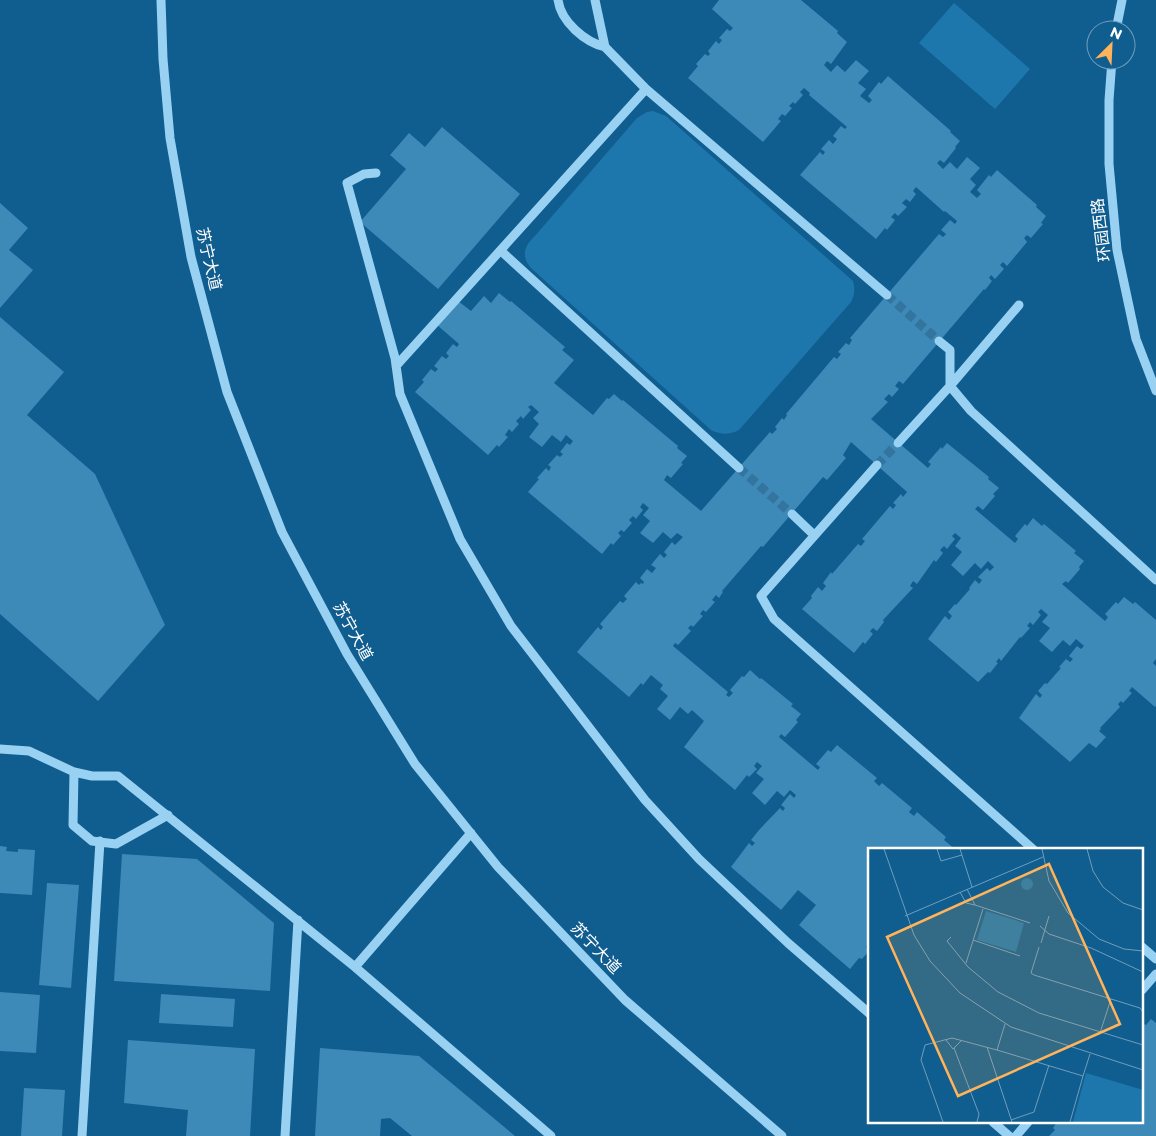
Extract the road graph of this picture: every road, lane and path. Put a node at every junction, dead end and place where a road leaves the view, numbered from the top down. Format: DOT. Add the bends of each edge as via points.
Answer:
graph roads {
  1 [pos="161,0"];
  2 [pos="558,0"];
  3 [pos="595,0"];
  4 [pos="1122,0"];
  5 [pos="1118,20"];
  6 [pos="605,47"];
  7 [pos="1111,70"];
  8 [pos="646,89"];
  9 [pos="376,173"];
  10 [pos="500,251"];
  11 [pos="887,296"];
  12 [pos="1019,306"];
  13 [pos="939,341"];
  14 [pos="396,366"];
  15 [pos="950,386"];
  16 [pos="1156,391"];
  17 [pos="898,443"];
  18 [pos="877,466"];
  19 [pos="739,468"];
  20 [pos="792,514"];
  21 [pos="814,535"];
  22 [pos="1156,580"];
  23 [pos="0,749"];
  24 [pos="74,772"];
  25 [pos="168,816"];
  26 [pos="471,833"];
  27 [pos="100,841"];
  28 [pos="1032,848"];
  29 [pos="298,920"];
  30 [pos="1144,949"];
  31 [pos="1156,959"];
  32 [pos="355,967"];
  33 [pos="1156,974"];
  34 [pos="1144,988"];
  35 [pos="868,1012"];
  36 [pos="996,1124"];
  37 [pos="1026,1124"];
  38 [pos="82,1136"];
  39 [pos="285,1136"];
  40 [pos="551,1136"];
  41 [pos="782,1136"];
  42 [pos="1009,1136"];
  43 [pos="1016,1136"];
  1 -- 26 [label="street, 苏宁大道" via="170,138 191,256 227,392 282,532 348,654 415,764"];
  2 -- 6 [label="street" via="573,28 594,45"];
  3 -- 6 [label="street"];
  4 -- 5 [label="street"];
  6 -- 8 [label="street"];
  7 -- 16 [label="street, 环园西路" via="1110,164 1117,250 1136,339"];
  8 -- 10 [label="street"];
  8 -- 11 [label="street"];
  9 -- 14 [label="street" via="364,174 347,183"];
  10 -- 14 [label="street"];
  10 -- 19 [label="street"];
  12 -- 15 [label="street"];
  13 -- 15 [label="street" via="950,350"];
  14 -- 35 [label="street" via="400,394 460,539 512,626 645,800 699,859"];
  15 -- 17 [label="street"];
  15 -- 22 [label="street" via="971,410"];
  18 -- 21 [label="street"];
  20 -- 21 [label="street"];
  21 -- 28 [label="street" via="761,596 774,619"];
  23 -- 24 [label="street" via="28,750"];
  24 -- 25 [label="street" via="118,776"];
  24 -- 27 [label="street" via="73,825 92,840"];
  25 -- 27 [label="street" via="116,844"];
  25 -- 29 [label="street"];
  26 -- 32 [label="street"];
  26 -- 41 [label="street, 苏宁大道" via="498,867 625,1000"];
  27 -- 38 [label="street"];
  29 -- 32 [label="street"];
  29 -- 39 [label="street"];
  30 -- 31 [label="street"];
  32 -- 40 [label="street"];
  33 -- 34 [label="street"];
  36 -- 42 [label="street"];
  37 -- 43 [label="street"];
}
